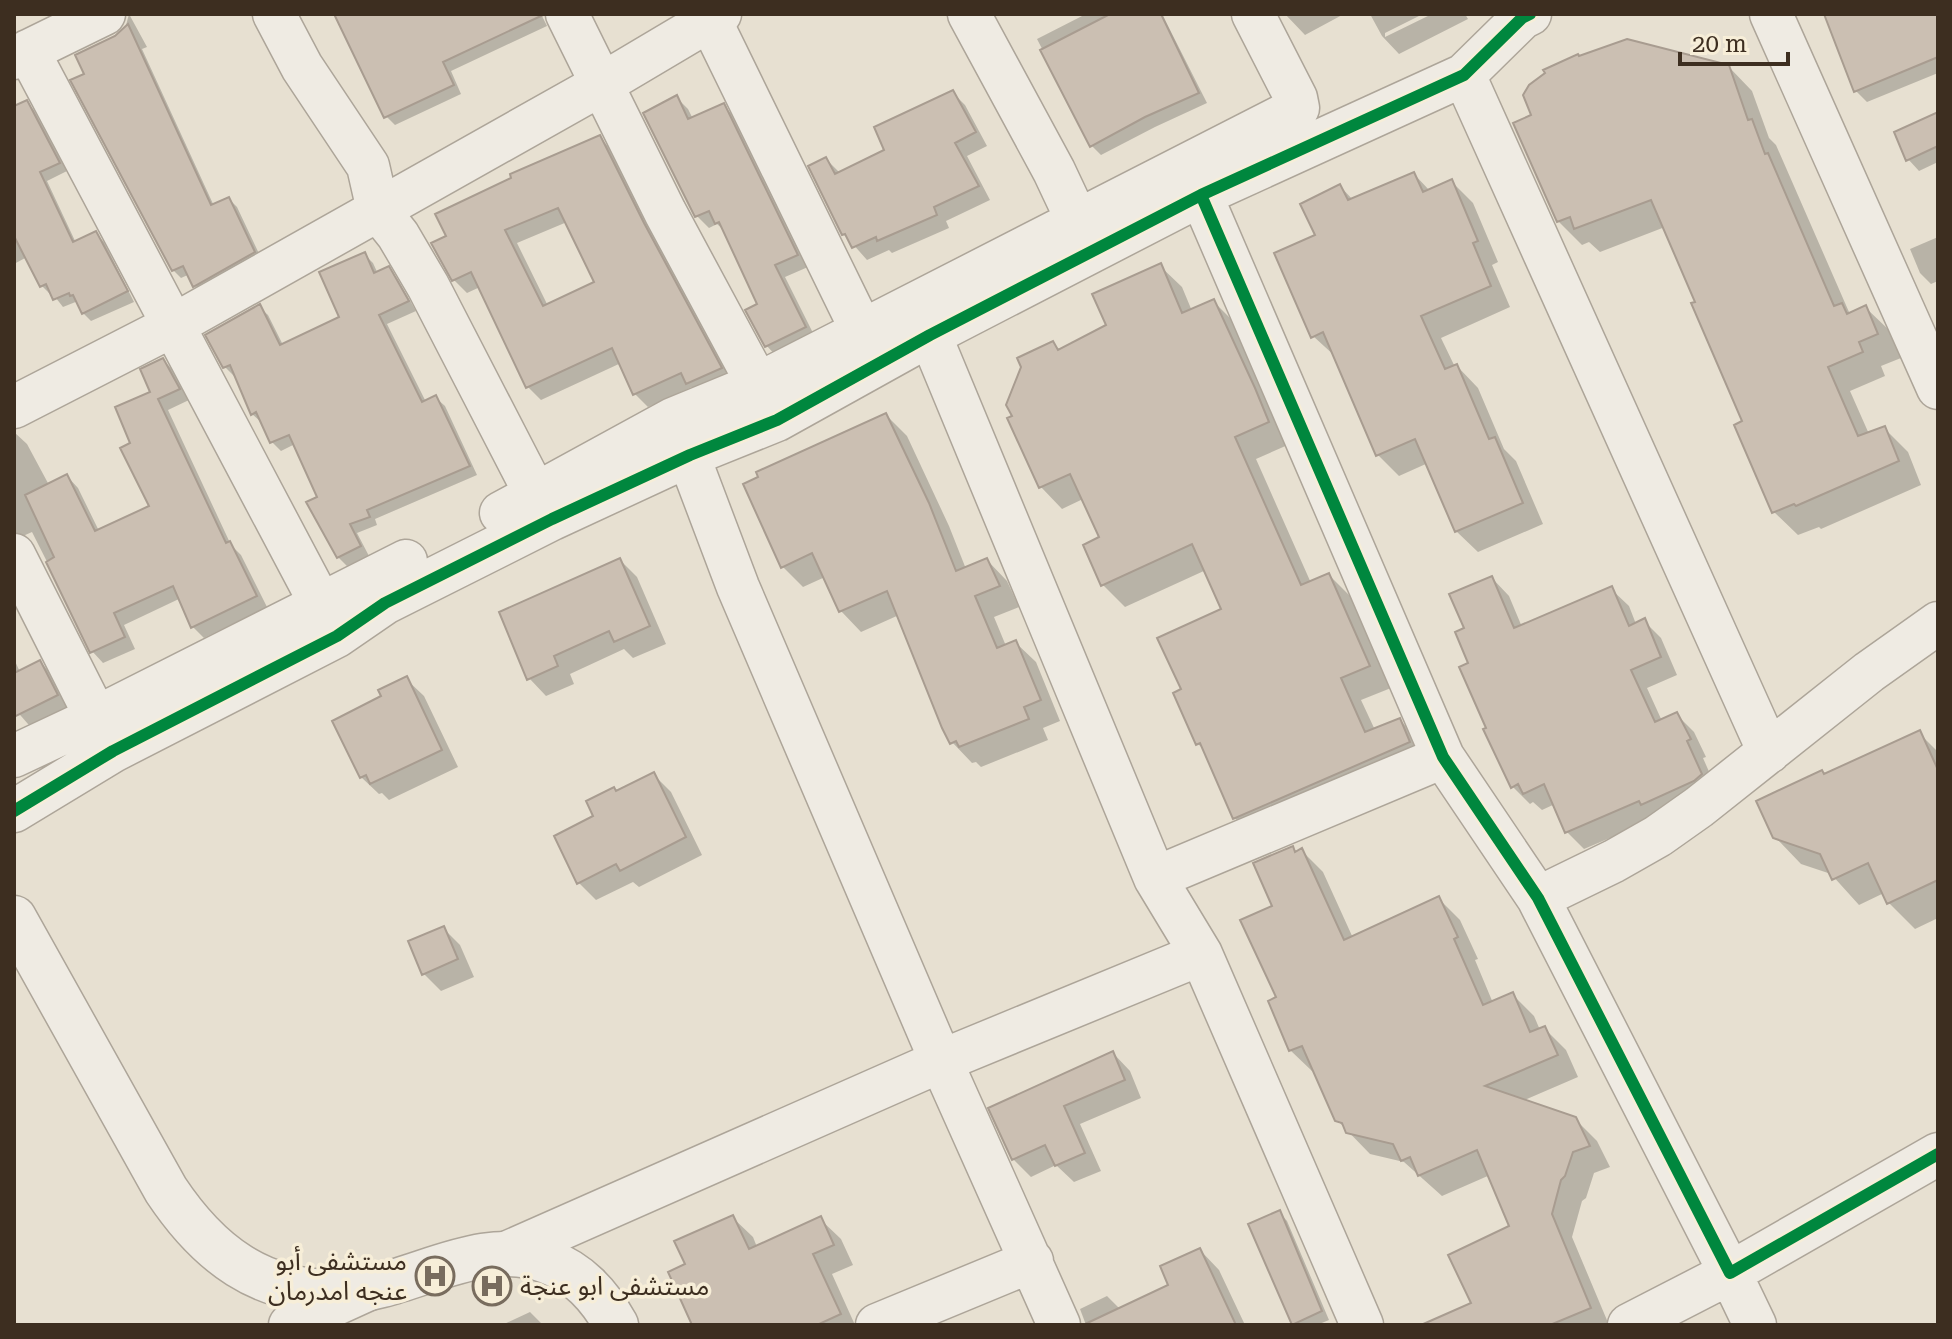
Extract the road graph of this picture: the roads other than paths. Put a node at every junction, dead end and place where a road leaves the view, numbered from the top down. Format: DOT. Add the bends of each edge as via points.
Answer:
graph roads {
  1 [pos="104,14"];
  2 [pos="274,14"];
  3 [pos="567,14"];
  4 [pos="969,14"];
  5 [pos="1253,14"];
  6 [pos="1771,14"];
  7 [pos="1524,15"];
  8 [pos="712,16"];
  9 [pos="21,54"];
  10 [pos="1464,75"];
  11 [pos="602,84"];
  12 [pos="1201,195"];
  13 [pos="378,210"];
  14 [pos="1078,222"];
  15 [pos="172,326"];
  16 [pos="862,331"];
  17 [pos="930,335"];
  18 [pos="758,384"];
  19 [pos="1938,388"];
  20 [pos="14,407"];
  21 [pos="777,420"];
  22 [pos="682,437"];
  23 [pos="536,495"];
  24 [pos="14,555"];
  25 [pos="330,620"];
  26 [pos="1938,623"];
  27 [pos="105,734"];
  28 [pos="1769,752"];
  29 [pos="14,756"];
  30 [pos="1443,757"];
  31 [pos="14,811"];
  32 [pos="1155,878"];
  33 [pos="1538,898"];
  34 [pos="14,918"];
  35 [pos="1201,954"];
  36 [pos="941,1061"];
  37 [pos="1938,1154"];
  38 [pos="506,1253"];
  39 [pos="1032,1261"];
  40 [pos="1730,1273"];
  41 [pos="376,1287"];
  42 [pos="290,1325"];
  43 [pos="616,1325"];
  44 [pos="877,1325"];
  45 [pos="1059,1325"];
  46 [pos="1362,1325"];
  47 [pos="1629,1325"];
  48 [pos="1755,1325"];
  1 -- 9 [label="street"];
  2 -- 13 [label="street" via="302,67 368,166"];
  3 -- 11 [label="street"];
  4 -- 14 [label="street"];
  5 -- 14 [label="street" via="1298,108"];
  6 -- 19 [label="street"];
  7 -- 10 [label="street"];
  8 -- 11 [label="street"];
  8 -- 16 [label="street"];
  9 -- 15 [label="street"];
  10 -- 12 [label="street"];
  10 -- 28 [label="street"];
  11 -- 13 [label="street"];
  11 -- 18 [label="street"];
  12 -- 17 [label="street"];
  12 -- 30 [label="street"];
  13 -- 15 [label="street"];
  13 -- 23 [label="street" via="428,286"];
  14 -- 16 [label="street"];
  15 -- 20 [label="street"];
  15 -- 25 [label="street"];
  16 -- 18 [label="street"];
  17 -- 21 [label="street"];
  17 -- 32 [label="street"];
  18 -- 21 [label="street"];
  18 -- 22 [label="street"];
  21 -- 22 [label="street"];
  22 -- 23 [label="street"];
  22 -- 25 [label="street" via="552,519 385,603"];
  22 -- 36 [label="street" via="738,587"];
  23 -- 25 [label="street"];
  24 -- 27 [label="street"];
  25 -- 27 [label="street"];
  26 -- 28 [label="street"];
  27 -- 29 [label="street"];
  27 -- 31 [label="street"];
  28 -- 33 [label="street" via="1658,836"];
  30 -- 32 [label="street"];
  30 -- 33 [label="street"];
  32 -- 35 [label="street"];
  33 -- 40 [label="street"];
  34 -- 41 [label="street" via="166,1190 209,1245 239,1266 294,1287 340,1292"];
  35 -- 36 [label="street"];
  35 -- 46 [label="street"];
  36 -- 38 [label="street"];
  36 -- 39 [label="street"];
  37 -- 40 [label="street"];
  38 -- 41 [label="street" via="476,1256"];
  38 -- 43 [label="street" via="561,1266 585,1282"];
  39 -- 44 [label="street"];
  39 -- 45 [label="street"];
  40 -- 47 [label="street"];
  40 -- 48 [label="street"];
  41 -- 42 [label="street"];
}
